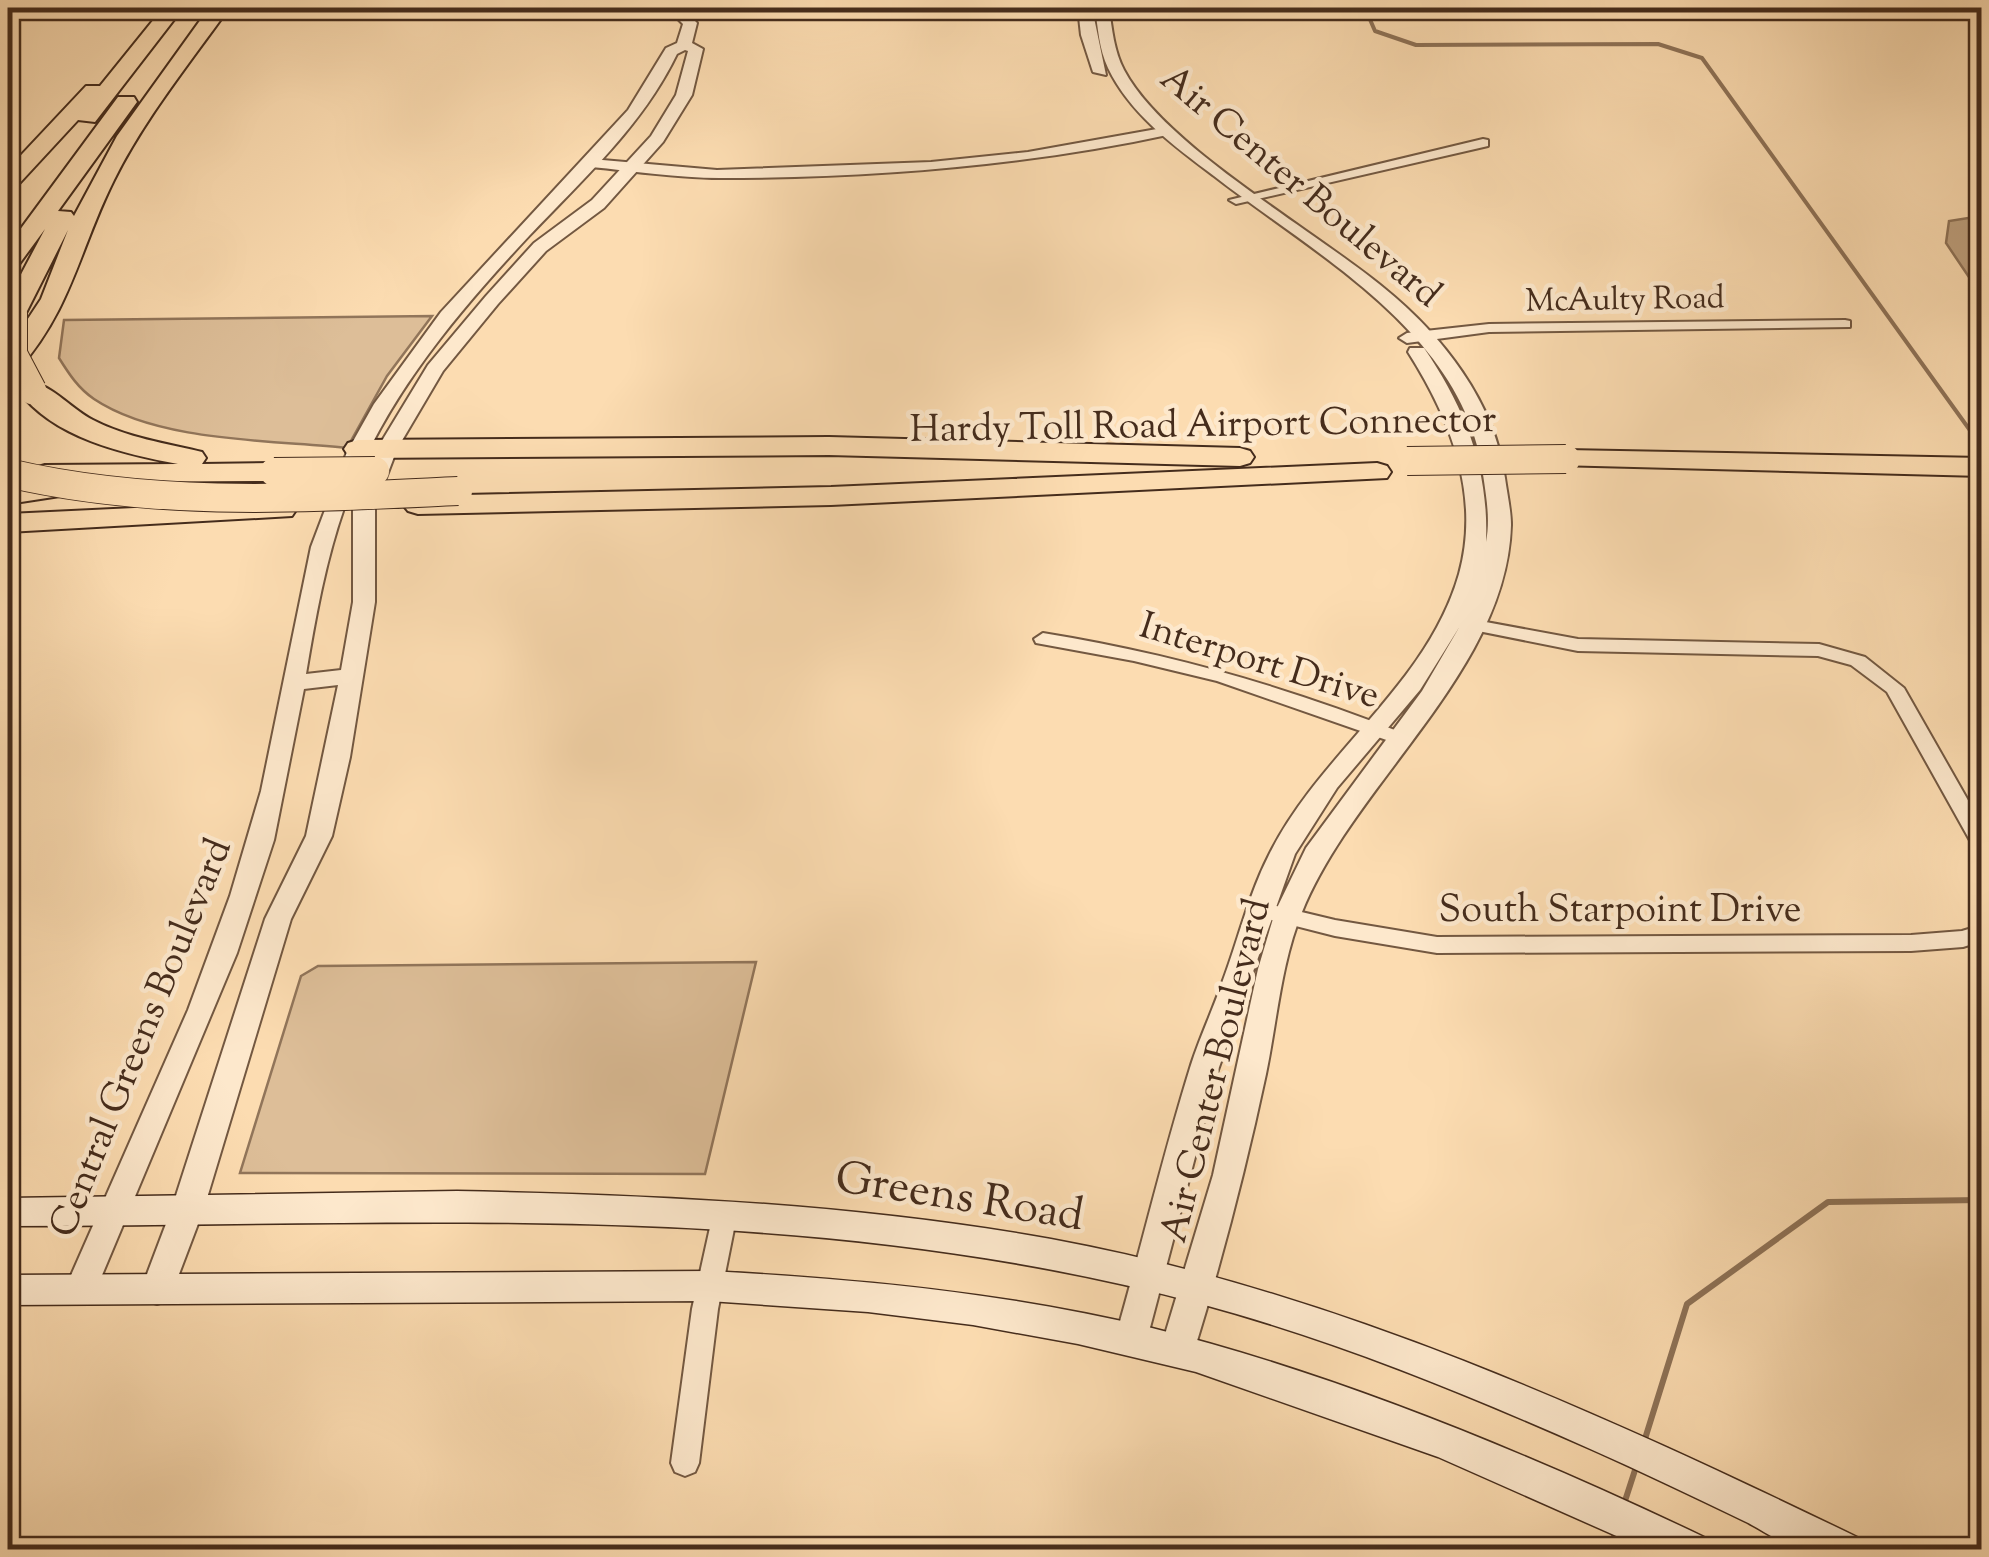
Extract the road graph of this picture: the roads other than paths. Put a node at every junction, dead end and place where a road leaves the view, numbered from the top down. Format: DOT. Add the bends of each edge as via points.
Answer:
graph roads {
  1 [pos="173,8"];
  2 [pos="198,8"];
  3 [pos="219,8"];
  4 [pos="1094,13"];
  5 [pos="693,15"];
  6 [pos="155,17"];
  7 [pos="684,45"];
  8 [pos="160,58"];
  9 [pos="1160,133"];
  10 [pos="1483,143"];
  11 [pos="596,157"];
  12 [pos="635,162"];
  13 [pos="8,166"];
  14 [pos="8,182"];
  15 [pos="30,191"];
  16 [pos="1243,198"];
  17 [pos="8,262"];
  18 [pos="1845,324"];
  19 [pos="1415,337"];
  20 [pos="8,365"];
  21 [pos="407,367"];
  22 [pos="435,369"];
  23 [pos="372,449"];
  24 [pos="1371,466"];
  25 [pos="274,473"];
  26 [pos="1973,473"];
  27 [pos="8,474"];
  28 [pos="461,480"];
  29 [pos="8,495"];
  30 [pos="364,507"];
  31 [pos="331,508"];
  32 [pos="8,523"];
  33 [pos="1464,624"];
  34 [pos="1043,639"];
  35 [pos="353,676"];
  36 [pos="292,683"];
  37 [pos="1373,728"];
  38 [pos="1398,738"];
  39 [pos="1982,844"];
  40 [pos="1260,910"];
  41 [pos="1286,916"];
  42 [pos="278,919"];
  43 [pos="237,920"];
  44 [pos="1982,933"];
  45 [pos="188,1208"];
  46 [pos="114,1210"];
  47 [pos="8,1212"];
  48 [pos="724,1214"];
  49 [pos="1150,1277"];
  50 [pos="710,1286"];
  51 [pos="1198,1288"];
  52 [pos="81,1289"];
  53 [pos="8,1290"];
  54 [pos="157,1290"];
  55 [pos="1131,1339"];
  56 [pos="1178,1352"];
  57 [pos="685,1463"];
  58 [pos="1690,1550"];
  59 [pos="1843,1550"];
  1 -- 6 [label="highway"];
  2 -- 8 [label="highway"];
  3 -- 20 [label="highway" via="112,164 85,214 53,307"];
  4 -- 9 [label="street, Air Center Boulevard" via="1118,100"];
  5 -- 7 [label="street, Central Greens Boulevard"];
  6 -- 13 [label="highway"];
  6 -- 14 [label="highway"];
  6 -- 15 [label="highway"];
  7 -- 11 [label="street, Central Greens Boulevard" via="670,51 657,80"];
  7 -- 12 [label="street, Central Greens Boulevard" via="696,49 684,95"];
  8 -- 17 [label="highway"];
  8 -- 25 [label="highway, bridge" via="66,211 13,313 10,346 32,390 57,412 109,439"];
  9 -- 12 [label="street" via="968,163 716,174"];
  9 -- 16 [label="street, Air Center Boulevard"];
  10 -- 16 [label="street"];
  11 -- 12 [label="street"];
  11 -- 21 [label="street, Central Greens Boulevard"];
  12 -- 22 [label="street, Central Greens Boulevard" via="598,204 532,255"];
  16 -- 19 [label="street, Air Center Boulevard" via="1383,296"];
  18 -- 19 [label="street, McAulty Road" via="1543,326"];
  19 -- 33 [label="street, Air Center Boulevard" via="1471,402 1500,507 1498,552"];
  21 -- 22 [label="street"];
  21 -- 23 [label="street, Central Greens Boulevard"];
  22 -- 23 [label="street, Central Greens Boulevard"];
  23 -- 24 [label="highway" via="829,446"];
  23 -- 30 [label="street, Central Greens Boulevard"];
  23 -- 31 [label="street, Central Greens Boulevard"];
  24 -- 26 [label="highway, Hardy Toll Road Airport Connector"];
  24 -- 28 [label="highway, Hardy Toll Road Airport Connector"];
  24 -- 28 [label="highway, Hardy Toll Road Airport Connector"];
  24 -- 30 [label="highway" via="831,496"];
  25 -- 27 [label="highway, bridge"];
  25 -- 28 [label="highway"];
  25 -- 28 [label="highway, Hardy Toll Road Airport Connector, bridge" via="426,471"];
  25 -- 29 [label="highway"];
  27 -- 28 [label="highway, bridge" via="164,500"];
  30 -- 31 [label="highway"];
  30 -- 35 [label="street, Central Greens Boulevard" via="364,602"];
  31 -- 32 [label="highway"];
  31 -- 36 [label="street, Central Greens Boulevard"];
  33 -- 37 [label="street, Air Center Boulevard"];
  33 -- 38 [label="street, Air Center Boulevard" via="1445,678"];
  33 -- 39 [label="street" via="1578,645 1818,650 1848,658 1895,688"];
  34 -- 37 [label="street, Interport Drive" via="1193,667"];
  35 -- 36 [label="street"];
  35 -- 42 [label="street, Central Greens Boulevard" via="319,836"];
  36 -- 43 [label="street, Central Greens Boulevard" via="262,835"];
  37 -- 38 [label="street, Interport Drive"];
  37 -- 40 [label="street, Air Center Boulevard" via="1320,789 1283,852"];
  38 -- 41 [label="street, Air Center Boulevard" via="1324,834"];
  40 -- 41 [label="street, South Starpoint Drive"];
  40 -- 49 [label="street, Air Center Boulevard" via="1216,1032"];
  41 -- 44 [label="street, South Starpoint Drive" via="1383,937 1468,945 1911,943"];
  41 -- 51 [label="street, Air Center Boulevard" via="1218,1228"];
  42 -- 43 [label="street"];
  42 -- 45 [label="street, Central Greens Boulevard"];
  43 -- 46 [label="street, Central Greens Boulevard"];
  45 -- 46 [label="main road, Greens Road"];
  45 -- 48 [label="main road, Greens Road"];
  45 -- 54 [label="street, Central Greens Boulevard"];
  46 -- 47 [label="main road, Greens Road"];
  46 -- 52 [label="street, Central Greens Boulevard"];
  48 -- 49 [label="main road, Greens Road" via="893,1228"];
  48 -- 50 [label="street"];
  49 -- 51 [label="main road, Greens Road"];
  49 -- 55 [label="street, Air Center Boulevard"];
  50 -- 54 [label="main road"];
  50 -- 55 [label="main road" via="931,1305"];
  50 -- 57 [label="street"];
  51 -- 56 [label="street, Air Center Boulevard"];
  51 -- 59 [label="main road, Greens Road" via="1514,1395"];
  52 -- 53 [label="main road"];
  52 -- 54 [label="main road"];
  55 -- 56 [label="main road"];
  56 -- 58 [label="main road" via="1429,1433 1582,1496"];
}
